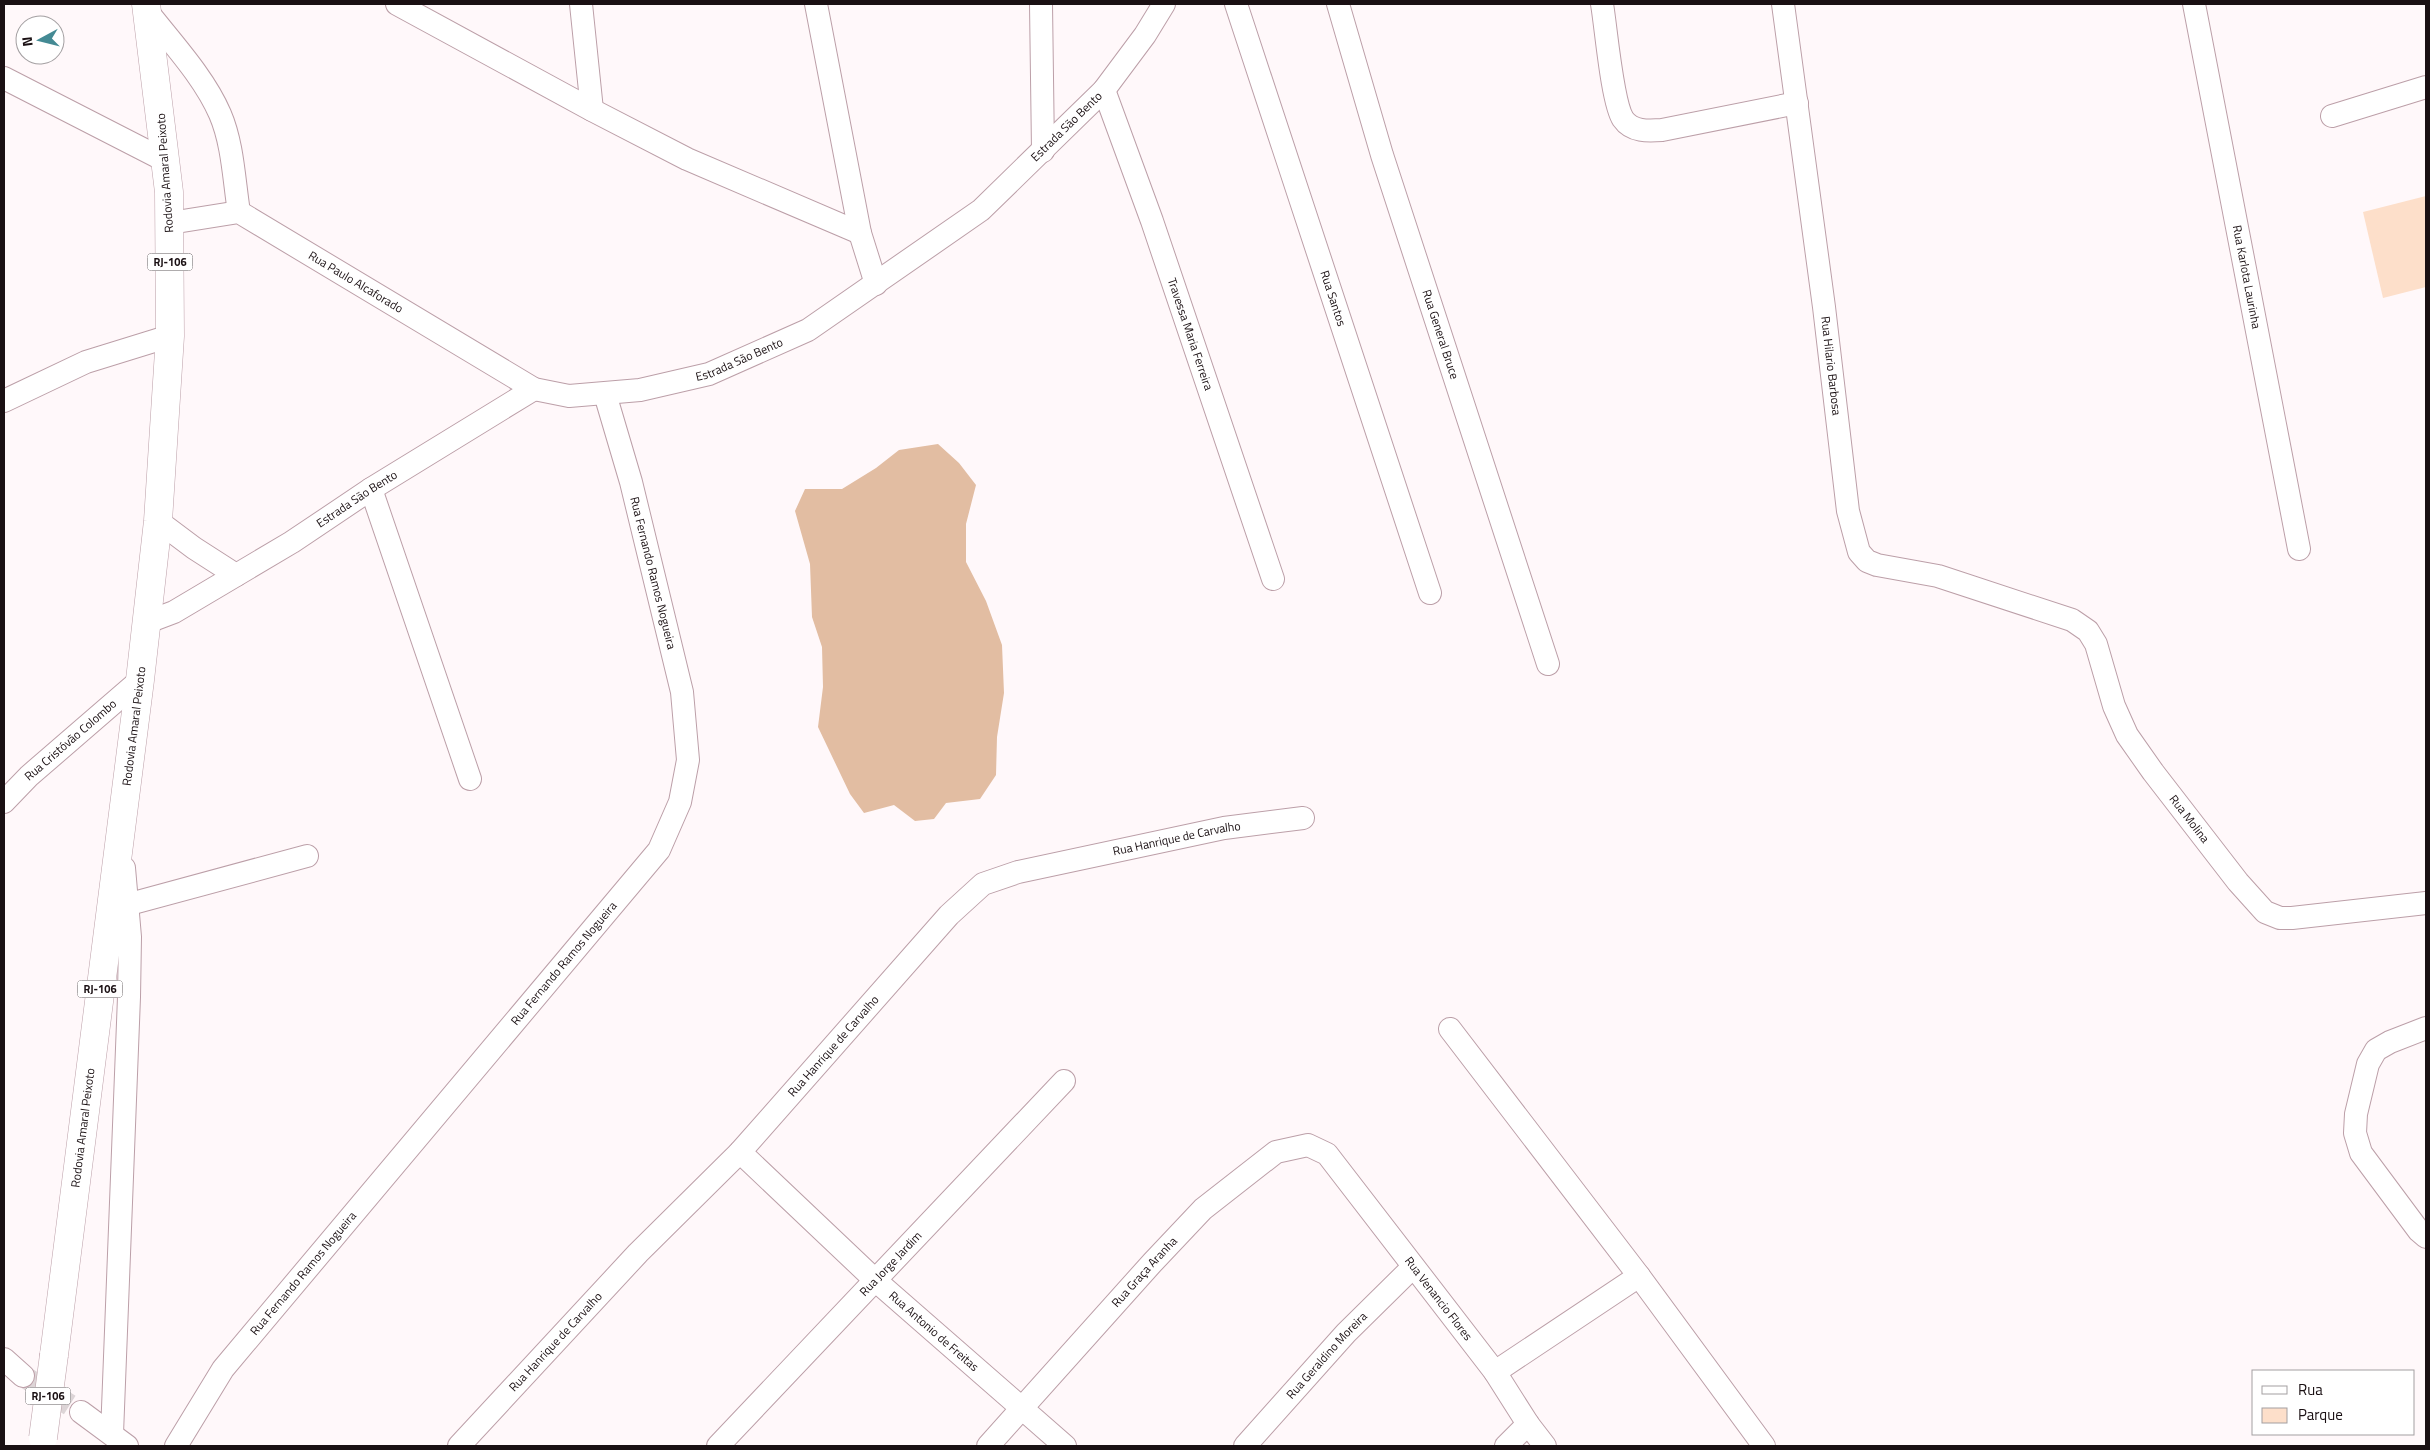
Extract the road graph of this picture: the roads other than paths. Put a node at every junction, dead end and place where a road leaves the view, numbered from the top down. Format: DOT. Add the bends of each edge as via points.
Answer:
graph roads {
  1 [pos="396,4"];
  2 [pos="582,4"];
  3 [pos="816,4"];
  4 [pos="1040,4"];
  5 [pos="1164,4"];
  6 [pos="1236,4"];
  7 [pos="1338,4"];
  8 [pos="1602,4"];
  9 [pos="1783,4"];
  10 [pos="2194,4"];
  11 [pos="146,7"];
  12 [pos="4,78"];
  13 [pos="2426,87"];
  14 [pos="1104,90"];
  15 [pos="1797,103"];
  16 [pos="592,110"];
  17 [pos="2332,116"];
  18 [pos="1043,151"];
  19 [pos="166,161"];
  20 [pos="239,212"];
  21 [pos="170,223"];
  22 [pos="860,233"];
  23 [pos="876,284"];
  24 [pos="170,336"];
  25 [pos="534,388"];
  26 [pos="605,394"];
  27 [pos="4,401"];
  28 [pos="372,489"];
  29 [pos="158,521"];
  30 [pos="2299,549"];
  31 [pos="236,574"];
  32 [pos="1273,578"];
  33 [pos="1430,594"];
  34 [pos="2026,604"];
  35 [pos="146,623"];
  36 [pos="1548,664"];
  37 [pos="140,680"];
  38 [pos="470,779"];
  39 [pos="4,802"];
  40 [pos="1303,818"];
  41 [pos="121,820"];
  42 [pos="307,856"];
  43 [pos="2426,903"];
  44 [pos="126,905"];
  45 [pos="2426,1028"];
  46 [pos="1450,1029"];
  47 [pos="1064,1081"];
  48 [pos="740,1152"];
  49 [pos="1327,1154"];
  50 [pos="2426,1237"];
  51 [pos="1414,1267"];
  52 [pos="1639,1276"];
  53 [pos="875,1280"];
  54 [pos="4,1359"];
  55 [pos="1495,1372"];
  56 [pos="23,1376"];
  57 [pos="1024,1408"];
  58 [pos="81,1412"];
  59 [pos="1528,1424"];
  60 [pos="120,1440"];
  61 [pos="42,1442"];
  62 [pos="176,1446"];
  63 [pos="459,1446"];
  64 [pos="718,1446"];
  65 [pos="988,1446"];
  66 [pos="1065,1446"];
  67 [pos="1245,1446"];
  68 [pos="1506,1446"];
  69 [pos="1545,1446"];
  70 [pos="1764,1446"];
  1 -- 16 [label="street"];
  2 -- 16 [label="street"];
  3 -- 22 [label="street"];
  4 -- 18 [label="street"];
  5 -- 14 [label="street, Estrada São Bento"];
  6 -- 33 [label="street, Rua Santos"];
  7 -- 36 [label="street, Rua General Bruce" via="1382,155"];
  8 -- 15 [label="street" via="1615,95 1623,119 1635,128 1662,130"];
  9 -- 15 [label="street, Rua Hilario Barbosa"];
  10 -- 30 [label="street, Rua Karlota Laurinha"];
  11 -- 19 [label="highway, Rodovia Amaral Peixoto / RJ-106"];
  11 -- 20 [label="street" via="220,113 226,130"];
  12 -- 19 [label="street"];
  13 -- 17 [label="street"];
  14 -- 18 [label="street, Estrada São Bento"];
  14 -- 32 [label="street, Travessa Maria Ferreira"];
  15 -- 34 [label="street, Rua Hilario Barbosa" via="1848,511 1859,552 1867,561 1877,565 1938,576"];
  16 -- 22 [label="street" via="687,159"];
  18 -- 23 [label="street, Estrada São Bento" via="981,210"];
  19 -- 21 [label="highway, Rodovia Amaral Peixoto / RJ-106"];
  20 -- 21 [label="street"];
  20 -- 25 [label="street, Rua Paulo Alcaforado"];
  21 -- 24 [label="highway, Rodovia Amaral Peixoto / RJ-106"];
  22 -- 23 [label="street"];
  23 -- 26 [label="street, Estrada São Bento" via="808,330 709,374 640,390"];
  24 -- 27 [label="street" via="86,362"];
  24 -- 29 [label="highway, Rodovia Amaral Peixoto / RJ-106"];
  25 -- 26 [label="street, Estrada São Bento" via="568,396"];
  25 -- 28 [label="street, Estrada São Bento"];
  26 -- 62 [label="street, Rua Fernando Ramos Nogueira" via="633,492 682,692 688,760 680,802 659,850 223,1369"];
  28 -- 31 [label="street, Estrada São Bento" via="292,542"];
  28 -- 38 [label="street"];
  29 -- 31 [label="street"];
  29 -- 35 [label="highway, Rodovia Amaral Peixoto / RJ-106"];
  31 -- 35 [label="street, Estrada São Bento" via="174,612"];
  34 -- 43 [label="street, Rua Molina" via="2072,620 2088,631 2096,644 2114,706 2128,734 2232,875 2265,912 2280,918 2292,918"];
  35 -- 37 [label="highway, Rodovia Amaral Peixoto / RJ-106"];
  37 -- 39 [label="street, Rua Cristóvão Colombo" via="29,776"];
  37 -- 41 [label="highway, Rodovia Amaral Peixoto / RJ-106"];
  40 -- 48 [label="street, Rua Hanrique de Carvalho" via="1185,835 1018,872 983,884 949,914"];
  41 -- 44 [label="street"];
  41 -- 61 [label="highway, Rodovia Amaral Peixoto / RJ-106, bridge"];
  42 -- 44 [label="street"];
  44 -- 60 [label="street" via="130,937"];
  45 -- 50 [label="street" via="2376,1050 2368,1064 2356,1114 2355,1133 2362,1152"];
  46 -- 52 [label="street"];
  47 -- 53 [label="street, Rua Jorge Jardim"];
  48 -- 53 [label="street, Rua Antonio de Freitas"];
  48 -- 63 [label="street, Rua Hanrique de Carvalho" via="638,1253"];
  49 -- 51 [label="street, Rua Venancio Flores"];
  49 -- 57 [label="street, Rua Graça Aranha" via="1308,1145 1276,1152 1203,1209"];
  51 -- 55 [label="street, Rua Venancio Flores"];
  51 -- 67 [label="street, Rua Geraldino Moreira" via="1346,1333"];
  52 -- 55 [label="street"];
  52 -- 70 [label="street"];
  53 -- 57 [label="street, Rua Antonio de Freitas"];
  53 -- 64 [label="street, Rua Jorge Jardim"];
  54 -- 56 [label="street"];
  55 -- 59 [label="street, Rua Venancio Flores"];
  57 -- 65 [label="street, Rua Graça Aranha"];
  57 -- 66 [label="street, Rua Antonio de Freitas"];
  58 -- 60 [label="street"];
  59 -- 68 [label="street"];
  59 -- 69 [label="street, Rua Venancio Flores"];
}
